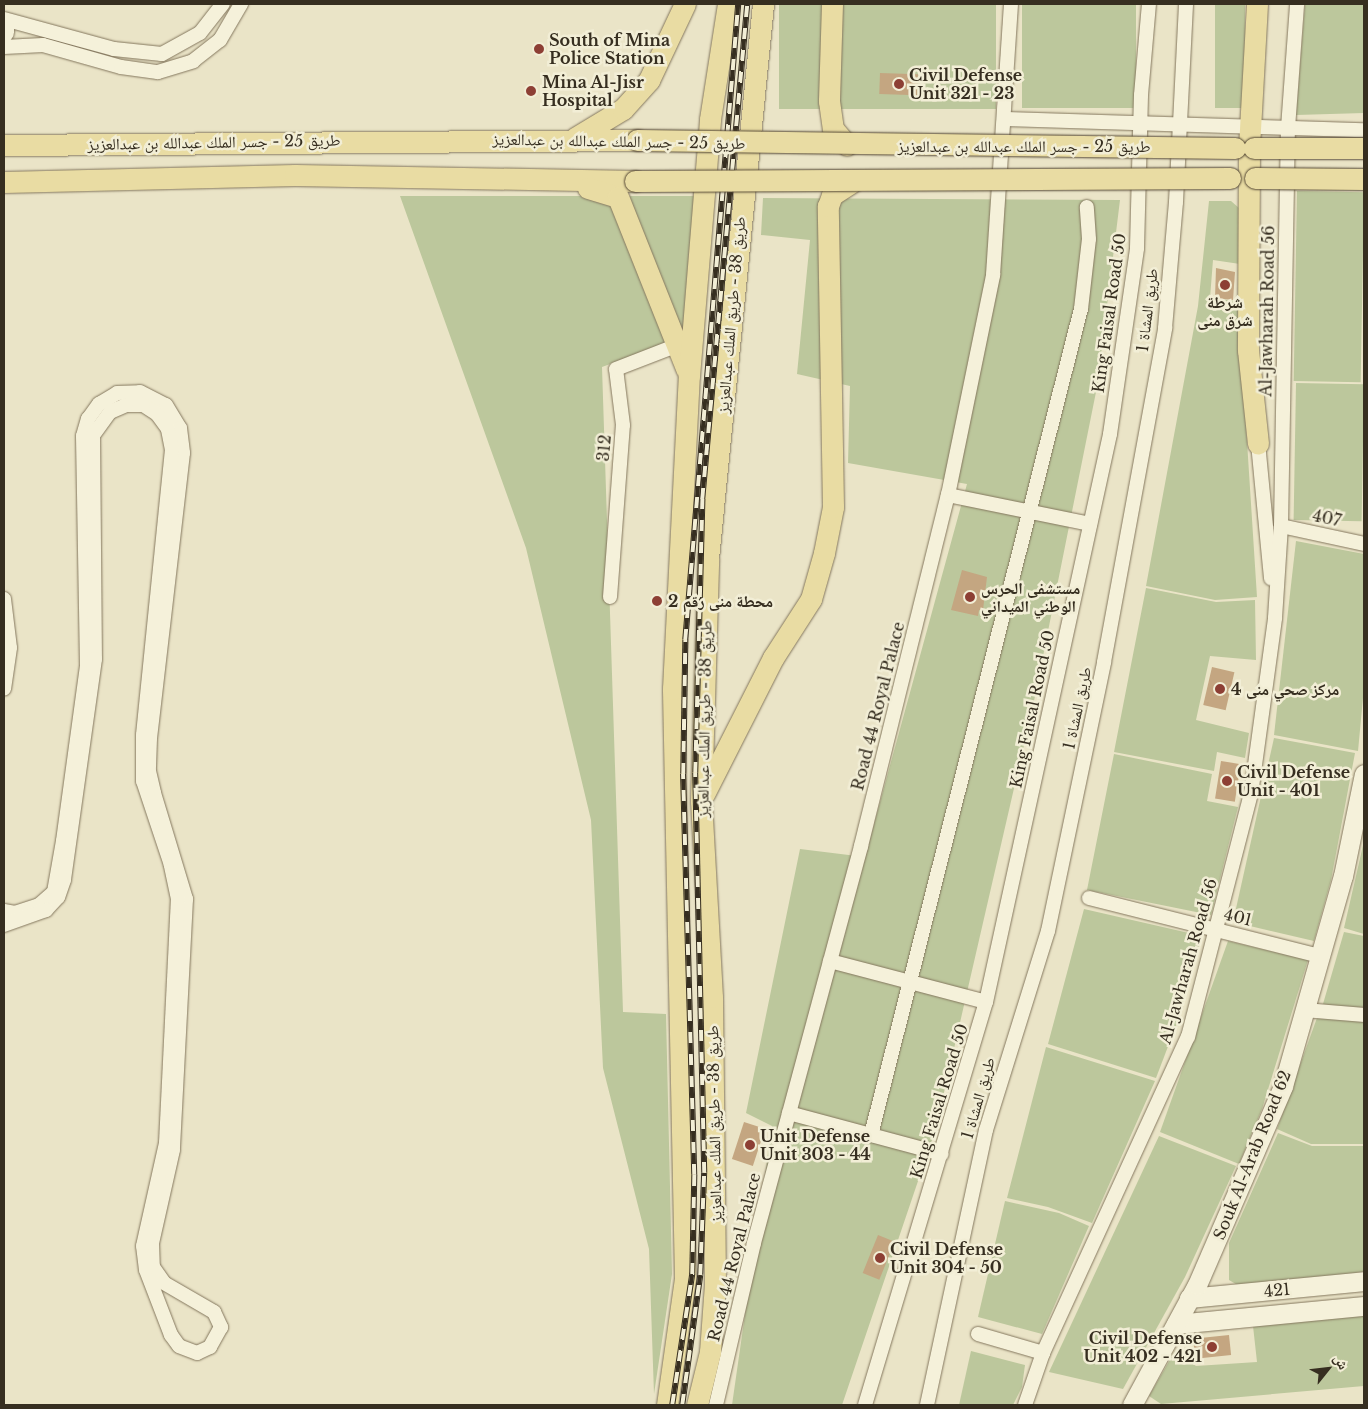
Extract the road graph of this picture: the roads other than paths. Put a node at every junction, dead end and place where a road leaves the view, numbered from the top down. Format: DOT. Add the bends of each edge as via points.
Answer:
graph roads {
  1 [pos="223,4"];
  2 [pos="241,4"];
  3 [pos="685,4"];
  4 [pos="728,4"];
  5 [pos="763,4"];
  6 [pos="832,4"];
  7 [pos="1011,4"];
  8 [pos="1148,4"];
  9 [pos="1186,4"];
  10 [pos="1257,4"];
  11 [pos="1297,4"];
  12 [pos="4,19"];
  13 [pos="4,25"];
  14 [pos="4,32"];
  15 [pos="4,47"];
  16 [pos="1005,119"];
  17 [pos="1140,123"];
  18 [pos="1179,124"];
  19 [pos="1250,126"];
  20 [pos="1288,128"];
  21 [pos="1364,130"];
  22 [pos="571,139"];
  23 [pos="4,145"];
  24 [pos="847,145"];
  25 [pos="1246,148"];
  26 [pos="1364,148"];
  27 [pos="1245,178"];
  28 [pos="1364,179"];
  29 [pos="4,182"];
  30 [pos="852,182"];
  31 [pos="571,183"];
  32 [pos="1087,207"];
  33 [pos="678,345"];
  34 [pos="689,376"];
  35 [pos="1258,443"];
  36 [pos="948,496"];
  37 [pos="1030,513"];
  38 [pos="1090,524"];
  39 [pos="1281,526"];
  40 [pos="1364,544"];
  41 [pos="610,597"];
  42 [pos="4,599"];
  43 [pos="1275,618"];
  44 [pos="4,689"];
  45 [pos="1364,774"];
  46 [pos="701,801"];
  47 [pos="1359,828"];
  48 [pos="1089,898"];
  49 [pos="4,911"];
  50 [pos="4,925"];
  51 [pos="1216,930"];
  52 [pos="1320,956"];
  53 [pos="830,961"];
  54 [pos="910,982"];
  55 [pos="986,1002"];
  56 [pos="1305,1010"];
  57 [pos="1364,1015"];
  58 [pos="789,1113"];
  59 [pos="871,1135"];
  60 [pos="942,1154"];
  61 [pos="1364,1281"];
  62 [pos="1189,1298"];
  63 [pos="1364,1306"];
  64 [pos="1176,1324"];
  65 [pos="978,1334"];
  66 [pos="1043,1353"];
  67 [pos="667,1405"];
  68 [pos="697,1405"];
  69 [pos="716,1405"];
  70 [pos="865,1405"];
  71 [pos="927,1405"];
  72 [pos="1025,1405"];
  73 [pos="1132,1405"];
  1 -- 12 [label="street" via="200,33 162,54 114,49"];
  2 -- 15 [label="street" via="220,40 193,61 158,72 121,67 43,45"];
  3 -- 22 [label="main road" via="649,80 623,109"];
  4 -- 34 [label="main road, طريق 38 - طريق الملك عبدالعزيز" via="710,119"];
  5 -- 46 [label="main road, طريق 38 - طريق الملك عبدالعزيز" via="708,558"];
  6 -- 24 [label="main road" via="829,101 833,129"];
  7 -- 16 [label="street, Road 44 Royal Palace"];
  8 -- 17 [label="street, King Faisal Road 50"];
  9 -- 18 [label="street, طريق المشاة 1"];
  10 -- 19 [label="main road"];
  11 -- 20 [label="street, Al-Jawharah Road 56"];
  13 -- 14 [label="main road"];
  16 -- 17 [label="street"];
  16 -- 36 [label="street, Road 44 Royal Palace" via="993,274"];
  17 -- 18 [label="street"];
  17 -- 38 [label="street, King Faisal Road 50" via="1137,248 1110,434"];
  18 -- 19 [label="street"];
  18 -- 71 [label="street, طريق المشاة 1" via="1165,328 1104,662 1048,931 986,1130"];
  19 -- 20 [label="street"];
  19 -- 25 [label="main road"];
  20 -- 21 [label="street"];
  20 -- 39 [label="street, Al-Jawharah Road 56"];
  22 -- 23 [label="main road, طريق 25 - جسر الملك عبدالله بن عبدالعزيز"];
  22 -- 24 [label="main road, طريق 25 - جسر الملك عبدالله بن عبدالعزيز, bridge"];
  24 -- 25 [label="main road, طريق 25 - جسر الملك عبدالله بن عبدالعزيز, bridge"];
  25 -- 26 [label="main road, طريق 25 - جسر الملك عبدالله بن عبدالعزيز, bridge"];
  25 -- 27 [label="main road"];
  27 -- 28 [label="main road, طريق 25 - جسر الملك عبدالله بن عبدالعزيز, bridge"];
  27 -- 30 [label="main road, طريق 25 - جسر الملك عبدالله بن عبدالعزيز, bridge"];
  27 -- 35 [label="main road" via="1248,350"];
  29 -- 31 [label="main road" via="295,175"];
  30 -- 31 [label="main road, طريق 25 - جسر الملك عبدالله بن عبدالعزيز, bridge"];
  30 -- 46 [label="main road" via="832,195 828,206 832,507 811,599 773,658"];
  31 -- 33 [label="main road" via="618,198"];
  32 -- 37 [label="street" via="1089,239 1080,309"];
  33 -- 34 [label="main road"];
  33 -- 41 [label="street, 312" via="616,369 623,425"];
  34 -- 67 [label="main road, طريق 38 - طريق الملك عبدالعزيز" via="673,689 685,1278"];
  35 -- 43 [label="street, Al-Jawharah Road 56"];
  36 -- 37 [label="street"];
  36 -- 53 [label="street, Road 44 Royal Palace"];
  37 -- 38 [label="street"];
  37 -- 54 [label="street"];
  38 -- 55 [label="street, King Faisal Road 50"];
  39 -- 40 [label="street, 407"];
  39 -- 43 [label="street, Al-Jawharah Road 56"];
  42 -- 44 [label="street" via="10,648"];
  43 -- 51 [label="street, Al-Jawharah Road 56" via="1251,794"];
  45 -- 47 [label="main road, Souk Al-Arab Road 62"];
  46 -- 68 [label="main road, طريق 38 - طريق الملك عبدالعزيز" via="712,997 715,1284 710,1352"];
  47 -- 52 [label="main road, Souk Al-Arab Road 62"];
  48 -- 51 [label="street, 401"];
  49 -- 50 [label="street" via="15,913 39,905 54,892 63,841 88,656 83,436 88,419 99,404 117,393 140,392 166,405 180,428 183,453 150,738 149,770 154,794 186,899 173,1150 152,1243 153,1267 164,1283 214,1312 221,1328 210,1347 197,1353 179,1346 171,1335 146,1270 143,1246 166,1144 178,899 171,865 143,781 143,734 172,450 168,429 157,414 142,405 126,405 110,412 98,423 93,435 95,659 64,880 58,897 46,910"];
  51 -- 52 [label="street, 401"];
  51 -- 66 [label="street, Al-Jawharah Road 56" via="1188,1037"];
  52 -- 56 [label="main road, Souk Al-Arab Road 62"];
  53 -- 54 [label="street"];
  53 -- 58 [label="street, Road 44 Royal Palace"];
  54 -- 55 [label="street"];
  54 -- 59 [label="street"];
  55 -- 60 [label="street, King Faisal Road 50"];
  56 -- 57 [label="street"];
  56 -- 62 [label="main road, Souk Al-Arab Road 62" via="1283,1086"];
  58 -- 59 [label="street"];
  58 -- 69 [label="street, Road 44 Royal Palace"];
  59 -- 60 [label="street"];
  60 -- 70 [label="street, King Faisal Road 50"];
  61 -- 62 [label="main road, 421"];
  62 -- 64 [label="main road, Souk Al-Arab Road 62"];
  63 -- 64 [label="main road"];
  64 -- 73 [label="main road, Souk Al-Arab Road 62"];
  65 -- 66 [label="street"];
  66 -- 72 [label="street, Al-Jawharah Road 56"];
}
